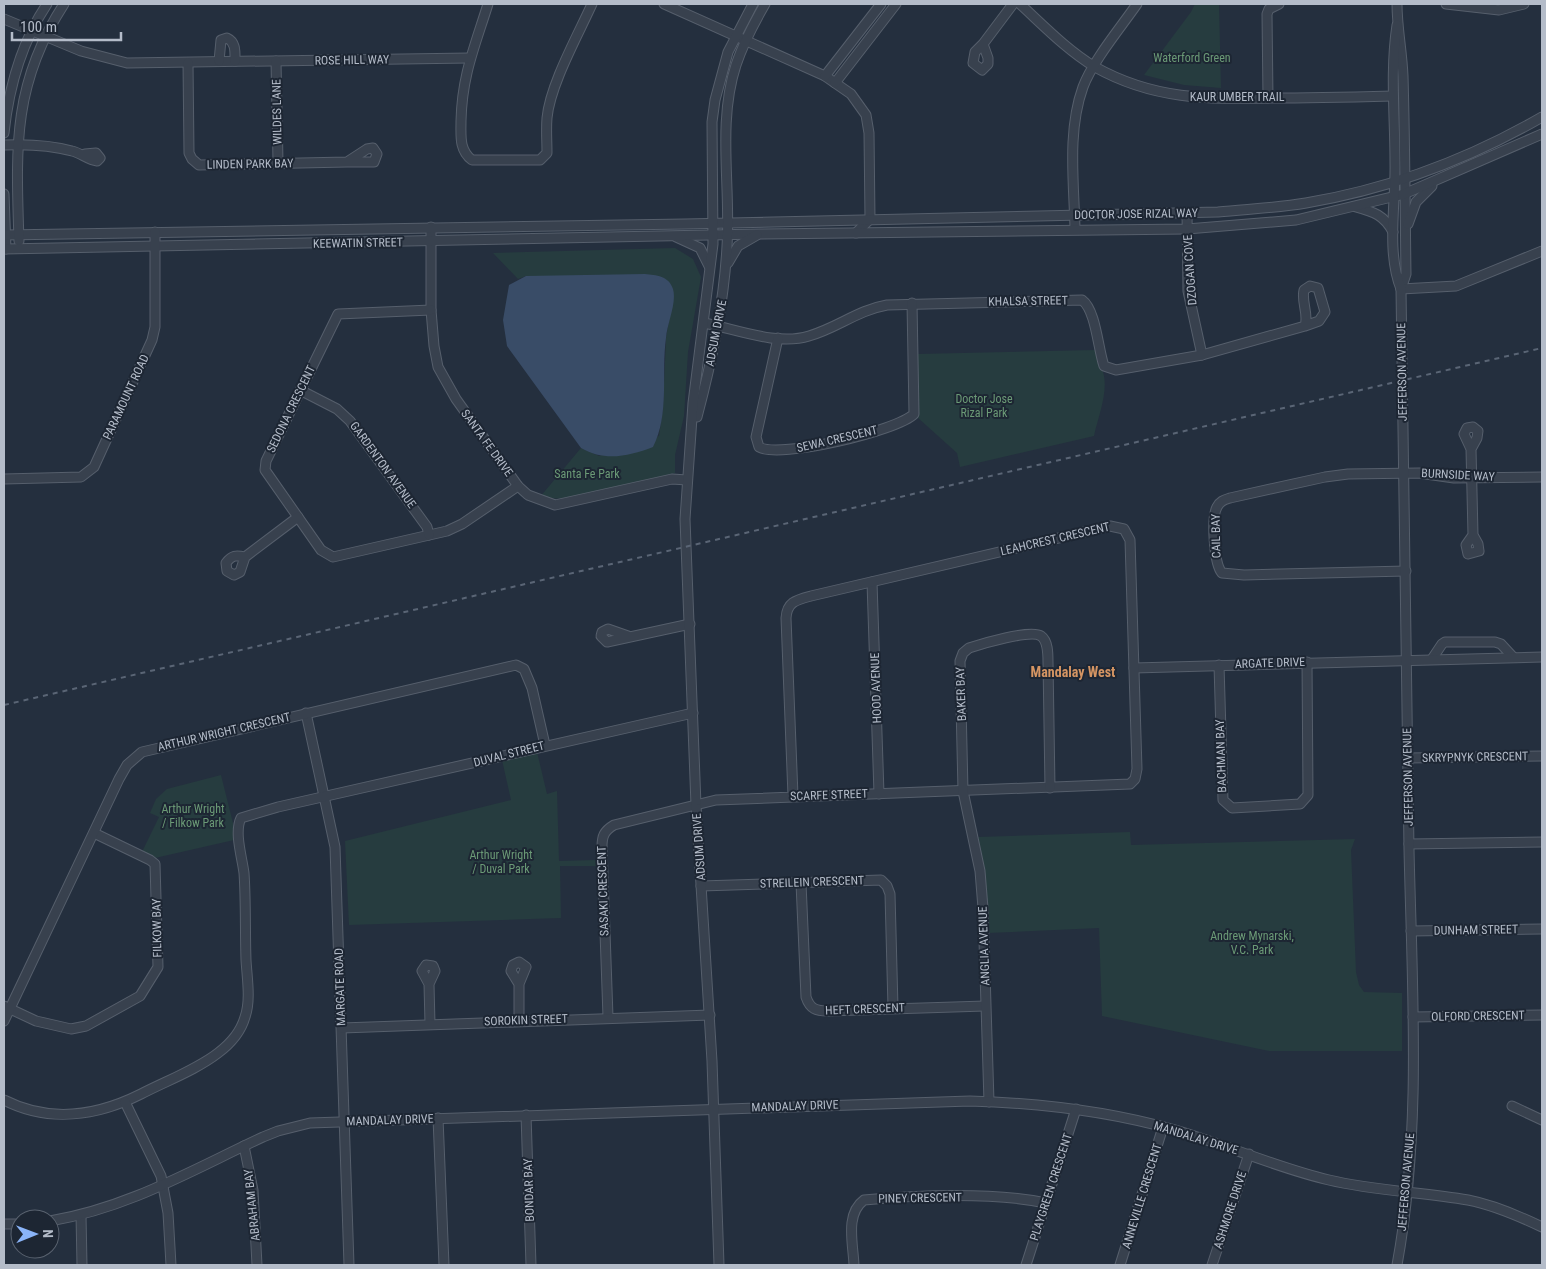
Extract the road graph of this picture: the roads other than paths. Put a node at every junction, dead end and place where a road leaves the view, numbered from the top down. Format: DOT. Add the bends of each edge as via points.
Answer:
graph roads {
  1 [pos="48,4"];
  2 [pos="64,4"];
  3 [pos="488,4"];
  4 [pos="592,4"];
  5 [pos="664,4"];
  6 [pos="753,4"];
  7 [pos="765,4"];
  8 [pos="880,4"];
  9 [pos="896,4"];
  10 [pos="1013,4"];
  11 [pos="1020,4"];
  12 [pos="1137,4"];
  13 [pos="1278,4"];
  14 [pos="1397,4"];
  15 [pos="1446,4"];
  16 [pos="1524,4"];
  17 [pos="4,19"];
  18 [pos="1397,25"];
  19 [pos="31,31"];
  20 [pos="44,36"];
  21 [pos="735,36"];
  22 [pos="745,41"];
  23 [pos="983,44"];
  24 [pos="469,58"];
  25 [pos="219,61"];
  26 [pos="235,61"];
  27 [pos="276,61"];
  28 [pos="188,63"];
  29 [pos="1094,66"];
  30 [pos="824,76"];
  31 [pos="835,83"];
  32 [pos="1393,96"];
  33 [pos="1268,98"];
  34 [pos="1542,118"];
  35 [pos="4,133"];
  36 [pos="1542,134"];
  37 [pos="17,144"];
  38 [pos="4,145"];
  39 [pos="85,154"];
  40 [pos="278,162"];
  41 [pos="347,162"];
  42 [pos="1404,180"];
  43 [pos="1438,181"];
  44 [pos="1394,182"];
  45 [pos="4,194"];
  46 [pos="1404,194"];
  47 [pos="1394,196"];
  48 [pos="1356,206"];
  49 [pos="4,207"];
  50 [pos="1187,213"];
  51 [pos="1074,215"];
  52 [pos="870,219"];
  53 [pos="712,223"];
  54 [pos="728,223"];
  55 [pos="431,228"];
  56 [pos="1075,229"];
  57 [pos="1187,229"];
  58 [pos="155,232"];
  59 [pos="728,234"];
  60 [pos="760,234"];
  61 [pos="856,234"];
  62 [pos="1405,234"];
  63 [pos="4,235"];
  64 [pos="19,235"];
  65 [pos="713,235"];
  66 [pos="1394,235"];
  67 [pos="671,236"];
  68 [pos="431,242"];
  69 [pos="155,246"];
  70 [pos="19,248"];
  71 [pos="5,249"];
  72 [pos="1542,251"];
  73 [pos="725,270"];
  74 [pos="711,272"];
  75 [pos="1401,288"];
  76 [pos="912,303"];
  77 [pos="431,310"];
  78 [pos="704,323"];
  79 [pos="718,326"];
  80 [pos="1305,326"];
  81 [pos="778,338"];
  82 [pos="1202,355"];
  83 [pos="300,390"];
  84 [pos="693,429"];
  85 [pos="1471,449"];
  86 [pos="1404,473"];
  87 [pos="1542,477"];
  88 [pos="1472,478"];
  89 [pos="4,479"];
  90 [pos="687,480"];
  91 [pos="518,486"];
  92 [pos="298,517"];
  93 [pos="429,535"];
  94 [pos="1473,536"];
  95 [pos="245,557"];
  96 [pos="1406,571"];
  97 [pos="872,582"];
  98 [pos="690,624"];
  99 [pos="628,636"];
  100 [pos="1513,657"];
  101 [pos="1542,657"];
  102 [pos="1407,659"];
  103 [pos="1432,659"];
  104 [pos="1307,662"];
  105 [pos="1219,665"];
  106 [pos="1134,668"];
  107 [pos="306,713"];
  108 [pos="693,713"];
  109 [pos="545,745"];
  110 [pos="1542,756"];
  111 [pos="1408,758"];
  112 [pos="1050,788"];
  113 [pos="963,791"];
  114 [pos="879,794"];
  115 [pos="793,796"];
  116 [pos="324,798"];
  117 [pos="696,805"];
  118 [pos="94,833"];
  119 [pos="1542,842"];
  120 [pos="1409,844"];
  121 [pos="801,883"];
  122 [pos="701,886"];
  123 [pos="1542,929"];
  124 [pos="1411,931"];
  125 [pos="429,984"];
  126 [pos="519,984"];
  127 [pos="985,1006"];
  128 [pos="7,1007"];
  129 [pos="893,1008"];
  130 [pos="710,1015"];
  131 [pos="1542,1016"];
  132 [pos="608,1017"];
  133 [pos="1413,1017"];
  134 [pos="519,1020"];
  135 [pos="4,1021"];
  136 [pos="430,1024"];
  137 [pos="342,1028"];
  138 [pos="4,1100"];
  139 [pos="125,1102"];
  140 [pos="988,1102"];
  141 [pos="1512,1106"];
  142 [pos="714,1109"];
  143 [pos="1076,1109"];
  144 [pos="526,1115"];
  145 [pos="438,1118"];
  146 [pos="1542,1120"];
  147 [pos="344,1121"];
  148 [pos="1163,1127"];
  149 [pos="244,1146"];
  150 [pos="1249,1154"];
  151 [pos="162,1187"];
  152 [pos="1406,1192"];
  153 [pos="1046,1203"];
  154 [pos="81,1215"];
  155 [pos="60,1219"];
  156 [pos="1541,1225"];
  157 [pos="82,1265"];
  158 [pos="171,1265"];
  159 [pos="257,1265"];
  160 [pos="349,1265"];
  161 [pos="444,1265"];
  162 [pos="531,1265"];
  163 [pos="719,1265"];
  164 [pos="854,1265"];
  165 [pos="1026,1265"];
  166 [pos="1120,1265"];
  167 [pos="1212,1265"];
  168 [pos="1396,1265"];
  1 -- 19 [label="street"];
  2 -- 20 [label="street"];
  3 -- 24 [label="street"];
  4 -- 24 [label="street" via="557,83 547,117 547,153 540,160 472,160 465,153 461,142 462,99"];
  5 -- 21 [label="street"];
  6 -- 21 [label="street, ADSUM DRIVE"];
  7 -- 22 [label="street, ADSUM DRIVE"];
  8 -- 30 [label="street"];
  9 -- 31 [label="street"];
  10 -- 23 [label="street"];
  11 -- 29 [label="street, KAUR UMBER TRAIL" via="1049,32"];
  12 -- 29 [label="street"];
  13 -- 33 [label="street" via="1267,14"];
  14 -- 18 [label="street, JEFFERSON AVENUE"];
  15 -- 16 [label="street" via="1499,10"];
  17 -- 19 [label="street, ROSE HILL WAY"];
  18 -- 32 [label="street, JEFFERSON AVENUE" via="1393,50"];
  18 -- 42 [label="street, JEFFERSON AVENUE" via="1402,50"];
  19 -- 20 [label="street, ROSE HILL WAY"];
  19 -- 35 [label="street" via="9,92"];
  20 -- 28 [label="street, ROSE HILL WAY" via="110,60"];
  20 -- 37 [label="street" via="28,76"];
  21 -- 22 [label="street"];
  21 -- 53 [label="street, ADSUM DRIVE" via="715,100 712,122"];
  22 -- 30 [label="street"];
  22 -- 54 [label="street, ADSUM DRIVE" via="735,66 727,109"];
  24 -- 27 [label="street, ROSE HILL WAY"];
  25 -- 26 [label="street, ROSE HILL WAY"];
  25 -- 26 [label="street" via="221,40 227,38 234,45"];
  25 -- 28 [label="street, ROSE HILL WAY"];
  26 -- 27 [label="street, ROSE HILL WAY"];
  27 -- 40 [label="street, WILDES LANE"];
  28 -- 40 [label="street, LINDEN PARK BAY" via="189,153 192,159 199,165"];
  29 -- 33 [label="street, KAUR UMBER TRAIL" via="1137,86 1186,98"];
  29 -- 51 [label="street" via="1083,87 1075,120"];
  30 -- 31 [label="street"];
  31 -- 52 [label="street" via="851,94 866,115 870,133"];
  32 -- 33 [label="street, KAUR UMBER TRAIL"];
  32 -- 44 [label="street, JEFFERSON AVENUE"];
  34 -- 42 [label="street, DOCTOR JOSE RIZAL WAY" via="1456,160"];
  36 -- 43 [label="street, DOCTOR JOSE RIZAL WAY"];
  37 -- 38 [label="street"];
  37 -- 39 [label="street"];
  37 -- 64 [label="street"];
  40 -- 41 [label="street, LINDEN PARK BAY"];
  42 -- 44 [label="street, DOCTOR JOSE RIZAL WAY"];
  42 -- 46 [label="street, JEFFERSON AVENUE"];
  43 -- 46 [label="street, DOCTOR JOSE RIZAL WAY"];
  43 -- 62 [label="street" via="1416,202"];
  44 -- 47 [label="street, JEFFERSON AVENUE"];
  44 -- 50 [label="street, DOCTOR JOSE RIZAL WAY" via="1305,204"];
  45 -- 49 [label="street"];
  46 -- 47 [label="street, DOCTOR JOSE RIZAL WAY"];
  46 -- 62 [label="street, JEFFERSON AVENUE"];
  47 -- 48 [label="street, DOCTOR JOSE RIZAL WAY"];
  47 -- 66 [label="street, JEFFERSON AVENUE"];
  48 -- 57 [label="street, DOCTOR JOSE RIZAL WAY" via="1296,220"];
  48 -- 66 [label="street" via="1386,220"];
  49 -- 63 [label="street"];
  50 -- 51 [label="street, DOCTOR JOSE RIZAL WAY"];
  50 -- 57 [label="street, DZOGAN COVE"];
  51 -- 52 [label="street, DOCTOR JOSE RIZAL WAY"];
  51 -- 56 [label="street"];
  52 -- 54 [label="street, DOCTOR JOSE RIZAL WAY"];
  52 -- 61 [label="street"];
  53 -- 54 [label="street, DOCTOR JOSE RIZAL WAY"];
  53 -- 55 [label="street, KEEWATIN STREET"];
  53 -- 65 [label="street, ADSUM DRIVE"];
  54 -- 59 [label="street, ADSUM DRIVE"];
  55 -- 58 [label="street, KEEWATIN STREET"];
  55 -- 68 [label="street, SANTA FE DRIVE"];
  56 -- 57 [label="street, DOCTOR JOSE RIZAL WAY"];
  56 -- 61 [label="street, DOCTOR JOSE RIZAL WAY"];
  57 -- 82 [label="street, DZOGAN COVE" via="1188,290"];
  58 -- 64 [label="street, KEEWATIN STREET"];
  58 -- 69 [label="street, PARAMOUNT ROAD"];
  59 -- 60 [label="street, DOCTOR JOSE RIZAL WAY"];
  59 -- 65 [label="street, DOCTOR JOSE RIZAL WAY"];
  59 -- 73 [label="street, ADSUM DRIVE"];
  60 -- 61 [label="street, DOCTOR JOSE RIZAL WAY"];
  60 -- 73 [label="street" via="738,246"];
  62 -- 75 [label="street, JEFFERSON AVENUE" via="1406,274"];
  63 -- 64 [label="street, KEEWATIN STREET"];
  63 -- 71 [label="street"];
  64 -- 70 [label="street"];
  65 -- 67 [label="street, KEEWATIN STREET"];
  65 -- 74 [label="street, ADSUM DRIVE"];
  66 -- 75 [label="street, JEFFERSON AVENUE" via="1395,274"];
  67 -- 68 [label="street, KEEWATIN STREET"];
  67 -- 74 [label="street" via="700,248"];
  68 -- 69 [label="street, KEEWATIN STREET"];
  68 -- 77 [label="street, SANTA FE DRIVE"];
  69 -- 70 [label="street, KEEWATIN STREET"];
  69 -- 89 [label="street, PARAMOUNT ROAD" via="155,327 152,338 94,467 81,477"];
  70 -- 71 [label="street, KEEWATIN STREET"];
  72 -- 75 [label="street" via="1456,286"];
  73 -- 79 [label="street, ADSUM DRIVE"];
  74 -- 78 [label="street, ADSUM DRIVE"];
  75 -- 86 [label="street, JEFFERSON AVENUE"];
  76 -- 81 [label="street, KHALSA STREET" via="870,308 810,336"];
  76 -- 81 [label="street, SEWA CRESCENT" via="914,414 901,422 858,436 785,450 771,451 759,447 756,437"];
  76 -- 82 [label="street, KHALSA STREET" via="1082,300 1088,304 1104,366 1110,370"];
  77 -- 83 [label="street, SEDONA CRESCENT" via="338,314"];
  77 -- 91 [label="street, SANTA FE DRIVE" via="438,366 456,399"];
  78 -- 79 [label="street, KHALSA STREET"];
  78 -- 84 [label="street, ADSUM DRIVE"];
  79 -- 81 [label="street, KHALSA STREET"];
  79 -- 84 [label="street, ADSUM DRIVE"];
  80 -- 82 [label="street, KHALSA STREET"];
  83 -- 92 [label="street, SEDONA CRESCENT" via="266,460 265,470"];
  83 -- 93 [label="street, GARDENTON AVENUE" via="337,409 350,420 427,527"];
  84 -- 90 [label="street, ADSUM DRIVE"];
  85 -- 88 [label="street"];
  86 -- 88 [label="street, BURNSIDE WAY"];
  86 -- 96 [label="street, JEFFERSON AVENUE"];
  86 -- 96 [label="street, CAIL BAY" via="1325,476 1230,498 1220,502 1214,517 1217,568 1227,575"];
  87 -- 88 [label="street, BURNSIDE WAY"];
  88 -- 94 [label="street"];
  90 -- 91 [label="street, SANTA FE DRIVE" via="672,479 555,505 533,498"];
  90 -- 98 [label="street, ADSUM DRIVE"];
  91 -- 93 [label="street, SEDONA CRESCENT" via="462,524"];
  92 -- 93 [label="street, SEDONA CRESCENT" via="321,550 333,557"];
  92 -- 95 [label="street"];
  96 -- 102 [label="street, JEFFERSON AVENUE"];
  97 -- 106 [label="street, LEAHCREST CRESCENT" via="1117,526 1124,528 1130,540"];
  97 -- 114 [label="street, HOOD AVENUE"];
  97 -- 115 [label="street, LEAHCREST CRESCENT" via="799,599 786,609"];
  98 -- 99 [label="street"];
  98 -- 108 [label="street, ADSUM DRIVE"];
  100 -- 101 [label="street, ARGATE DRIVE"];
  100 -- 103 [label="street, ARGATE DRIVE"];
  100 -- 103 [label="street" via="1495,642 1453,642 1442,644"];
  102 -- 103 [label="street, ARGATE DRIVE"];
  102 -- 104 [label="street, ARGATE DRIVE"];
  102 -- 111 [label="street, JEFFERSON AVENUE"];
  104 -- 105 [label="street, ARGATE DRIVE"];
  104 -- 105 [label="street, BACHMAN BAY" via="1308,795 1300,804 1232,808 1223,800"];
  105 -- 106 [label="street, ARGATE DRIVE"];
  106 -- 112 [label="street, LEAHCREST CRESCENT" via="1135,779 1122,786"];
  107 -- 109 [label="street, ARTHUR WRIGHT CRESCENT" via="516,665 524,669 532,688"];
  107 -- 116 [label="street, MARGATE ROAD"];
  107 -- 118 [label="street, ARTHUR WRIGHT CRESCENT" via="142,752 127,765"];
  108 -- 109 [label="street, DUVAL STREET"];
  108 -- 117 [label="street, ADSUM DRIVE"];
  109 -- 116 [label="street, DUVAL STREET"];
  110 -- 111 [label="street, SKRYPNYK CRESCENT"];
  111 -- 120 [label="street, JEFFERSON AVENUE"];
  112 -- 113 [label="street, LEAHCREST CRESCENT"];
  112 -- 113 [label="street, BAKER BAY" via="1048,652 1043,637 1036,633 979,645 962,653"];
  113 -- 114 [label="street, SCARFE STREET"];
  113 -- 127 [label="street, ANGLIA AVENUE" via="980,871"];
  114 -- 115 [label="street, SCARFE STREET"];
  115 -- 117 [label="street, SCARFE STREET" via="716,800"];
  116 -- 137 [label="street, MARGATE ROAD" via="335,847"];
  116 -- 139 [label="street" via="241,818 237,829 245,887 248,1000 245,1019 236,1036 220,1052"];
  117 -- 122 [label="street, ADSUM DRIVE"];
  117 -- 132 [label="street, SASAKI CRESCENT" via="614,825 606,829 602,837"];
  118 -- 128 [label="street, ARTHUR WRIGHT CRESCENT"];
  118 -- 128 [label="street, FILKOW BAY" via="154,864 158,967 140,996 86,1026 57,1028"];
  119 -- 120 [label="street"];
  120 -- 124 [label="street, JEFFERSON AVENUE"];
  121 -- 122 [label="street, STREILEIN CRESCENT"];
  121 -- 129 [label="street, HEFT CRESCENT" via="809,1006 816,1011"];
  121 -- 129 [label="street, STREILEIN CRESCENT" via="881,880 887,886"];
  122 -- 130 [label="street, ADSUM DRIVE"];
  123 -- 124 [label="street, DUNHAM STREET"];
  124 -- 133 [label="street, JEFFERSON AVENUE"];
  125 -- 136 [label="street"];
  126 -- 134 [label="street"];
  127 -- 129 [label="street, HEFT CRESCENT"];
  127 -- 140 [label="street, ANGLIA AVENUE"];
  128 -- 135 [label="street, ARTHUR WRIGHT CRESCENT"];
  130 -- 132 [label="street, SOROKIN STREET"];
  130 -- 142 [label="street, ADSUM DRIVE"];
  131 -- 133 [label="street, OLFORD CRESCENT"];
  132 -- 134 [label="street, SOROKIN STREET"];
  133 -- 152 [label="street, JEFFERSON AVENUE"];
  134 -- 136 [label="street, SOROKIN STREET"];
  136 -- 137 [label="street, SOROKIN STREET"];
  137 -- 147 [label="street, MARGATE ROAD"];
  138 -- 139 [label="street" via="43,1114 70,1115 98,1111"];
  139 -- 151 [label="street" via="161,1176"];
  140 -- 142 [label="street, MANDALAY DRIVE"];
  140 -- 143 [label="street, MANDALAY DRIVE"];
  141 -- 146 [label="street"];
  142 -- 144 [label="street, MANDALAY DRIVE"];
  142 -- 163 [label="street, ADSUM DRIVE"];
  143 -- 148 [label="street, MANDALAY DRIVE"];
  143 -- 153 [label="street, PLAYGREEN CRESCENT"];
  144 -- 145 [label="street, MANDALAY DRIVE"];
  144 -- 162 [label="street, BONDAR BAY"];
  145 -- 147 [label="street, MANDALAY DRIVE"];
  145 -- 161 [label="street"];
  147 -- 149 [label="street, MANDALAY DRIVE" via="299,1125"];
  147 -- 160 [label="street, MARGATE ROAD"];
  148 -- 150 [label="street, MANDALAY DRIVE"];
  148 -- 166 [label="street, ANNEVILLE CRESCENT"];
  149 -- 151 [label="street, MANDALAY DRIVE"];
  149 -- 159 [label="street, ABRAHAM BAY" via="253,1190"];
  150 -- 152 [label="street, MANDALAY DRIVE" via="1314,1177"];
  150 -- 167 [label="street, ASHMORE DRIVE"];
  151 -- 154 [label="street, MANDALAY DRIVE"];
  151 -- 158 [label="street" via="168,1213"];
  152 -- 156 [label="street, MANDALAY DRIVE" via="1494,1207"];
  152 -- 168 [label="street, JEFFERSON AVENUE"];
  153 -- 164 [label="street, PINEY CRESCENT" via="999,1197 864,1200 856,1206 852,1216"];
  153 -- 165 [label="street, PLAYGREEN CRESCENT"];
  154 -- 155 [label="street, MANDALAY DRIVE"];
  154 -- 157 [label="street"];
}
